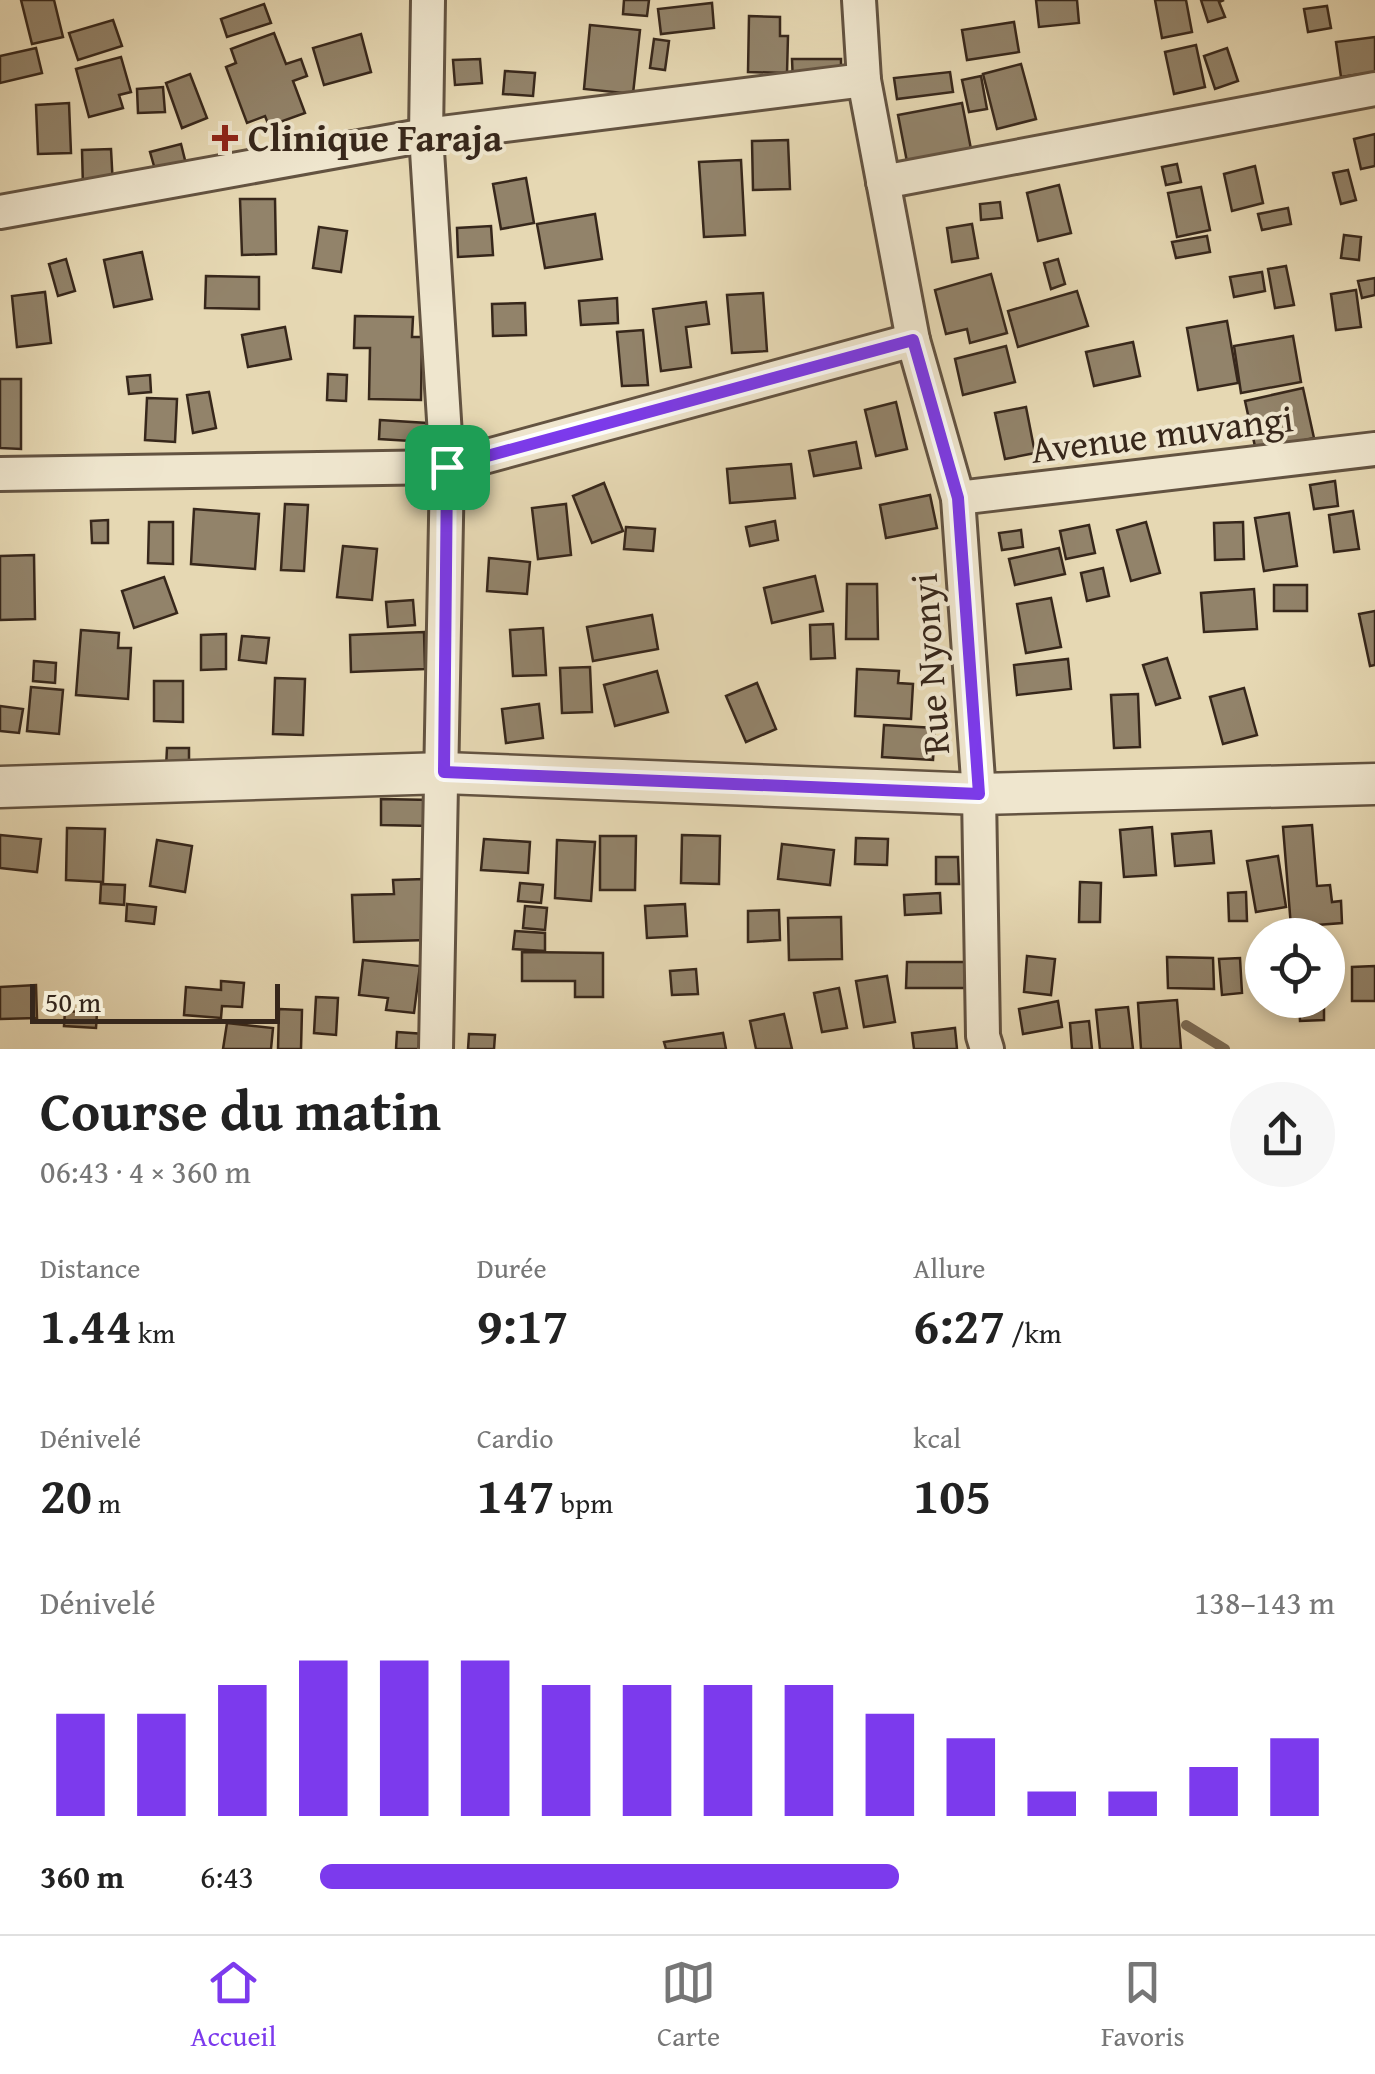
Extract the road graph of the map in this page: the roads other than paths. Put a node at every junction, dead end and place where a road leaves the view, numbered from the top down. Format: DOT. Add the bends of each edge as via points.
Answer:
graph roads {
  1 [pos="428,0"];
  2 [pos="859,0"];
  3 [pos="864,80"];
  4 [pos="1375,89"];
  5 [pos="426,136"];
  6 [pos="883,182"];
  7 [pos="0,212"];
  8 [pos="913,340"];
  9 [pos="1375,449"];
  10 [pos="447,467"];
  11 [pos="0,474"];
  12 [pos="958,498"];
  13 [pos="444,772"];
  14 [pos="1375,784"];
  15 [pos="0,787"];
  16 [pos="979,794"];
  17 [pos="436,1049"];
  18 [pos="987,1049"];
  1 -- 5 [label="street"];
  2 -- 3 [label="street, Rue Nyonyi"];
  3 -- 5 [label="street"];
  3 -- 6 [label="street, Rue Nyonyi"];
  4 -- 6 [label="street"];
  5 -- 7 [label="street"];
  5 -- 10 [label="street"];
  6 -- 8 [label="street, Rue Nyonyi"];
  8 -- 10 [label="street"];
  8 -- 12 [label="street, Rue Nyonyi"];
  9 -- 12 [label="street, Avenue muvangi"];
  10 -- 11 [label="street"];
  10 -- 13 [label="street"];
  12 -- 16 [label="street, Rue Nyonyi"];
  13 -- 15 [label="street"];
  13 -- 16 [label="street"];
  13 -- 17 [label="street"];
  14 -- 16 [label="street"];
  16 -- 18 [label="street, Rue Nyonyi"];
}
